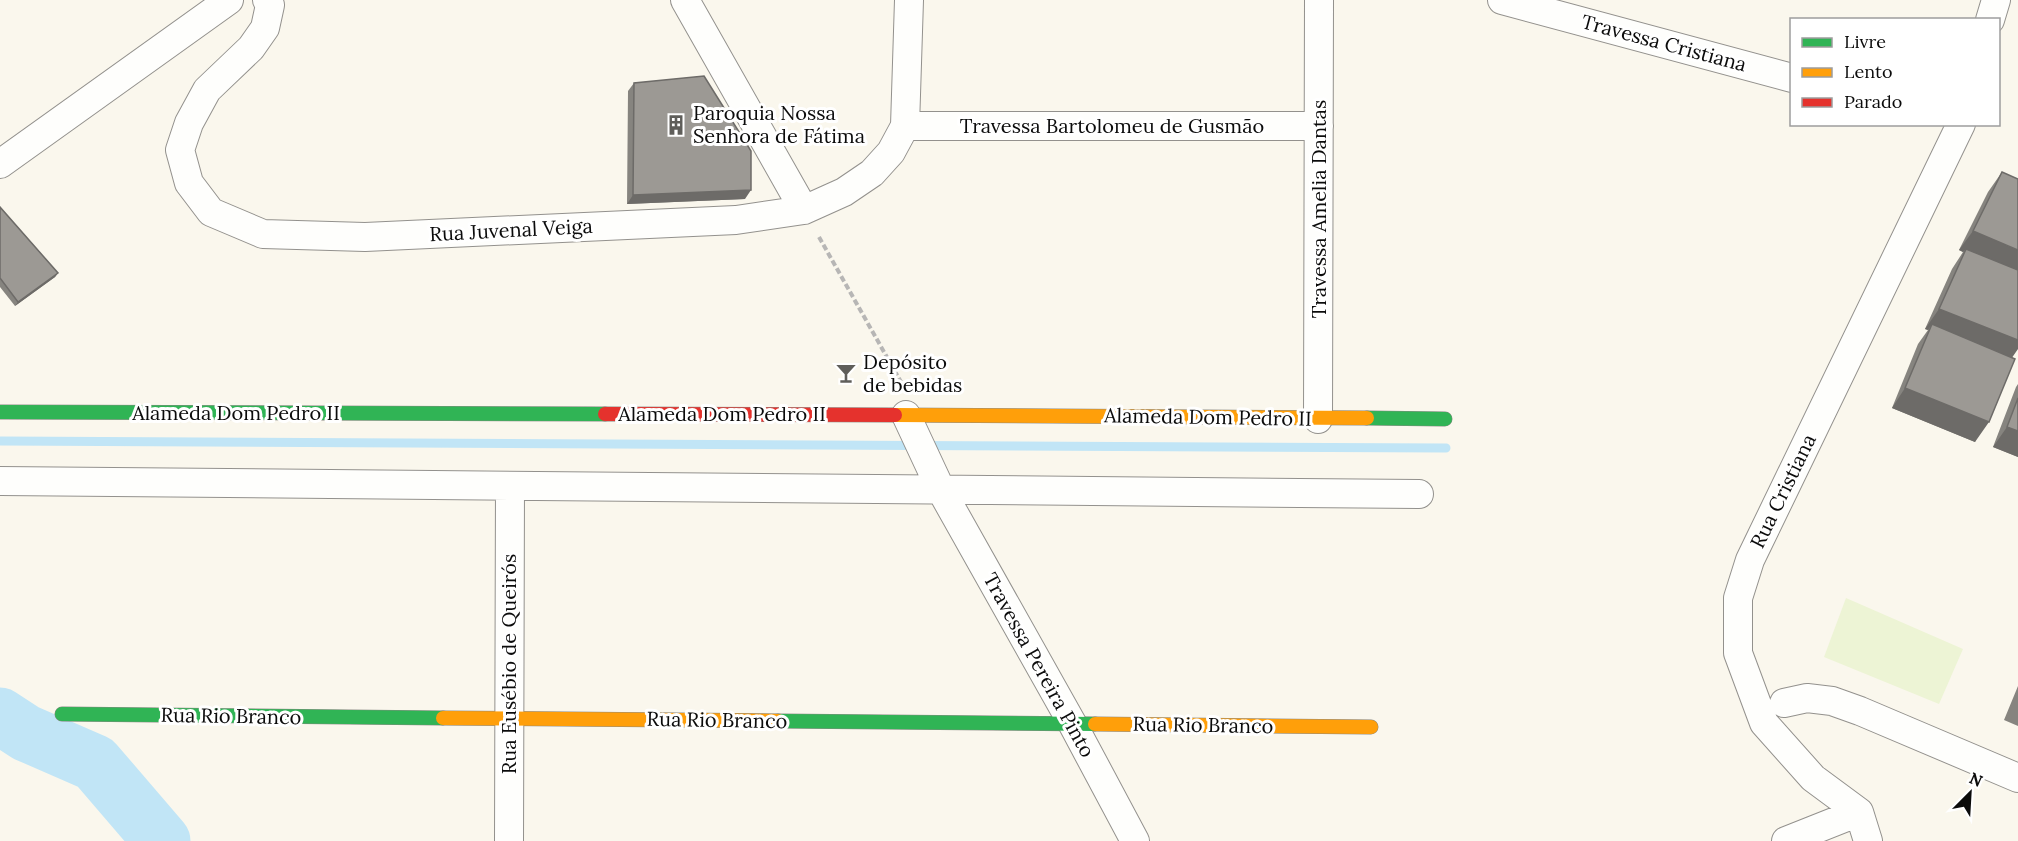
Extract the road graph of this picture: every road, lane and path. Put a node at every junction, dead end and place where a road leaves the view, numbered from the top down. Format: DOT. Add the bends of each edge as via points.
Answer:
graph roads {
  1 [pos="229,0"];
  2 [pos="267,0"];
  3 [pos="684,0"];
  4 [pos="909,0"];
  5 [pos="1319,0"];
  6 [pos="1502,0"];
  7 [pos="1996,0"];
  8 [pos="1991,18"];
  9 [pos="1790,78"];
  10 [pos="905,126"];
  11 [pos="1319,126"];
  12 [pos="1960,126"];
  13 [pos="0,164"];
  14 [pos="804,210"];
  15 [pos="0,412"];
  16 [pos="1318,418"];
  17 [pos="1445,419"];
  18 [pos="912,420"];
  19 [pos="0,481"];
  20 [pos="510,486"];
  21 [pos="941,490"];
  22 [pos="1419,494"];
  23 [pos="1784,704"];
  24 [pos="62,714"];
  25 [pos="509,718"];
  26 [pos="1072,723"];
  27 [pos="1371,727"];
  28 [pos="2018,778"];
  29 [pos="1859,812"];
  30 [pos="509,841"];
  31 [pos="1136,841"];
  32 [pos="1786,841"];
  33 [pos="1868,841"];
  1 -- 13 [label="street"];
  2 -- 14 [label="street, Rua Juvenal Veiga" via="270,5 265,28 251,48 207,90 180,150 189,183 211,212 263,234 413,235 736,220"];
  3 -- 14 [label="street"];
  4 -- 10 [label="street, Rua Juvenal Veiga"];
  5 -- 11 [label="street, Travessa Amelia Dantas"];
  6 -- 9 [label="street, Travessa Cristiana"];
  7 -- 8 [label="street"];
  10 -- 11 [label="street, Travessa Bartolomeu de Gusmão"];
  10 -- 14 [label="street, Rua Juvenal Veiga" via="891,152 872,173 844,192"];
  11 -- 16 [label="street, Travessa Amelia Dantas"];
  12 -- 29 [label="street, Rua Cristiana" via="1750,560 1738,598 1738,653 1764,723 1813,778"];
  14 -- 18 [label="path"];
  15 -- 18 [label="street, Alameda Dom Pedro II"];
  16 -- 17 [label="street, Alameda Dom Pedro II"];
  16 -- 18 [label="street, Alameda Dom Pedro II"];
  18 -- 21 [label="street"];
  19 -- 20 [label="street"];
  20 -- 21 [label="street"];
  20 -- 25 [label="street, Rua Eusébio de Queirós"];
  21 -- 22 [label="street"];
  21 -- 26 [label="street, Travessa Pereira Pinto"];
  23 -- 28 [label="street" via="1807,698 1832,701"];
  24 -- 25 [label="street, Rua Rio Branco"];
  25 -- 26 [label="street, Rua Rio Branco"];
  25 -- 30 [label="street, Rua Eusébio de Queirós"];
  26 -- 27 [label="street, Rua Rio Branco"];
  26 -- 31 [label="street, Travessa Pereira Pinto"];
  29 -- 32 [label="street"];
  29 -- 33 [label="street"];
}
